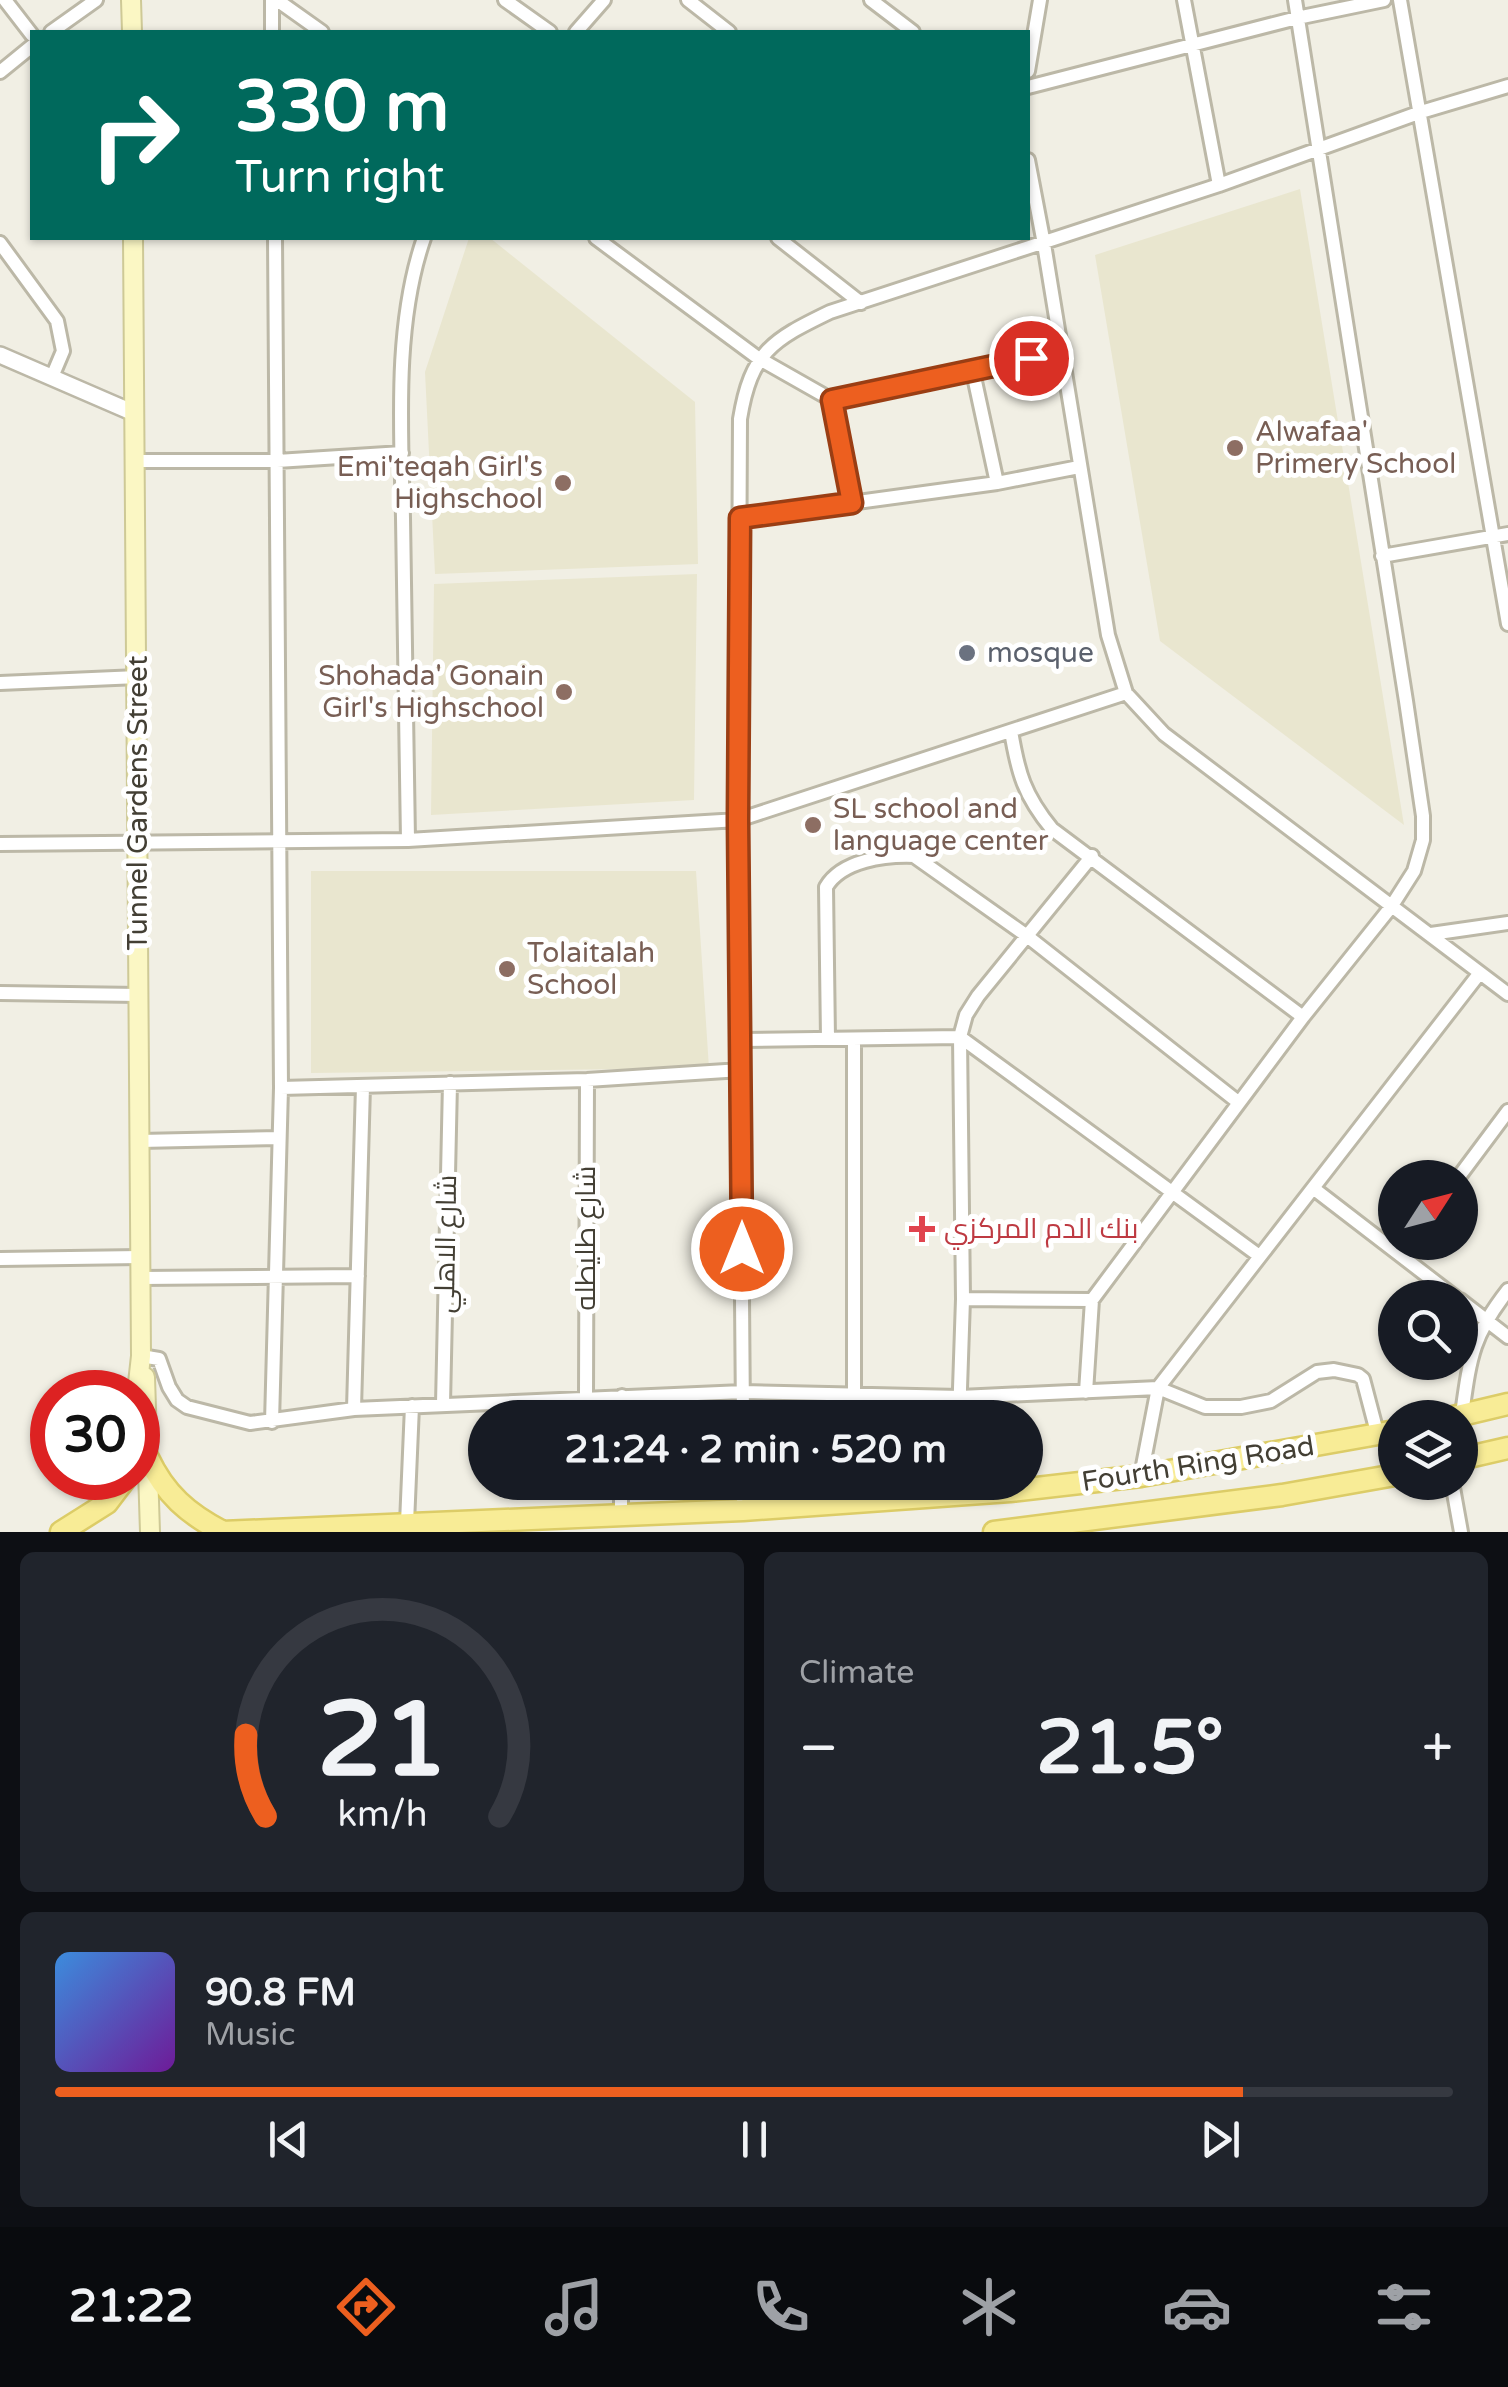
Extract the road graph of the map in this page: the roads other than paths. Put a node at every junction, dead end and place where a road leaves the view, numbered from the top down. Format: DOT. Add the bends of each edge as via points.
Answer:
graph roads {
  1 [pos="5,0"];
  2 [pos="96,0"];
  3 [pos="132,0"];
  4 [pos="275,0"];
  5 [pos="506,0"];
  6 [pos="604,0"];
  7 [pos="688,0"];
  8 [pos="871,0"];
  9 [pos="1040,0"];
  10 [pos="1184,0"];
  11 [pos="1294,0"];
  12 [pos="1384,0"];
  13 [pos="1400,0"];
  14 [pos="1297,18"];
  15 [pos="54,30"];
  16 [pos="132,30"];
  17 [pos="272,30"];
  18 [pos="319,30"];
  19 [pos="547,30"];
  20 [pos="578,30"];
  21 [pos="721,30"];
  22 [pos="907,30"];
  23 [pos="30,33"];
  24 [pos="30,48"];
  25 [pos="1191,48"];
  26 [pos="1030,59"];
  27 [pos="0,72"];
  28 [pos="1508,86"];
  29 [pos="1030,87"];
  30 [pos="1421,112"];
  31 [pos="1316,151"];
  32 [pos="1030,170"];
  33 [pos="1219,185"];
  34 [pos="134,240"];
  35 [pos="274,240"];
  36 [pos="423,240"];
  37 [pos="599,240"];
  38 [pos="781,240"];
  39 [pos="0,243"];
  40 [pos="1044,244"];
  41 [pos="861,304"];
  42 [pos="1060,352"];
  43 [pos="0,354"];
  44 [pos="758,358"];
  45 [pos="973,372"];
  46 [pos="52,377"];
  47 [pos="832,400"];
  48 [pos="134,414"];
  49 [pos="402,453"];
  50 [pos="136,461"];
  51 [pos="277,461"];
  52 [pos="1078,467"];
  53 [pos="996,483"];
  54 [pos="852,503"];
  55 [pos="740,518"];
  56 [pos="1501,536"];
  57 [pos="1382,556"];
  58 [pos="1508,624"];
  59 [pos="138,677"];
  60 [pos="0,683"];
  61 [pos="1126,693"];
  62 [pos="1011,730"];
  63 [pos="738,820"];
  64 [pos="138,840"];
  65 [pos="408,840"];
  66 [pos="0,844"];
  67 [pos="282,844"];
  68 [pos="1092,856"];
  69 [pos="1392,907"];
  70 [pos="1508,924"];
  71 [pos="1430,934"];
  72 [pos="1027,936"];
  73 [pos="1478,974"];
  74 [pos="0,994"];
  75 [pos="1508,994"];
  76 [pos="139,995"];
  77 [pos="1303,1017"];
  78 [pos="960,1037"];
  79 [pos="828,1039"];
  80 [pos="854,1039"];
  81 [pos="741,1040"];
  82 [pos="742,1070"];
  83 [pos="587,1080"];
  84 [pos="450,1083"];
  85 [pos="363,1086"];
  86 [pos="281,1088"];
  87 [pos="1238,1102"];
  88 [pos="1508,1110"];
  89 [pos="279,1138"];
  90 [pos="140,1140"];
  91 [pos="1471,1160"];
  92 [pos="1313,1188"];
  93 [pos="1172,1191"];
  94 [pos="1378,1230"];
  95 [pos="1258,1255"];
  96 [pos="140,1257"];
  97 [pos="0,1259"];
  98 [pos="1418,1260"];
  99 [pos="278,1276"];
  100 [pos="358,1276"];
  101 [pos="140,1278"];
  102 [pos="1439,1280"];
  103 [pos="1508,1290"];
  104 [pos="963,1299"];
  105 [pos="1092,1300"];
  106 [pos="1478,1315"];
  107 [pos="1485,1320"];
  108 [pos="1508,1337"];
  109 [pos="141,1362"];
  110 [pos="140,1370"];
  111 [pos="143,1370"];
  112 [pos="1158,1388"];
  113 [pos="743,1392"];
  114 [pos="1086,1392"];
  115 [pos="854,1395"];
  116 [pos="622,1396"];
  117 [pos="586,1397"];
  118 [pos="960,1397"];
  119 [pos="622,1400"];
  120 [pos="743,1400"];
  121 [pos="960,1400"];
  122 [pos="1460,1400"];
  123 [pos="442,1404"];
  124 [pos="1508,1404"];
  125 [pos="412,1406"];
  126 [pos="354,1409"];
  127 [pos="1478,1411"];
  128 [pos="1378,1413"];
  129 [pos="272,1422"];
  130 [pos="1378,1436"];
  131 [pos="1508,1448"];
  132 [pos="1478,1455"];
  133 [pos="1141,1476"];
  134 [pos="1378,1477"];
  135 [pos="160,1482"];
  136 [pos="1043,1483"];
  137 [pos="109,1500"];
  138 [pos="140,1500"];
  139 [pos="147,1500"];
  140 [pos="620,1500"];
  141 [pos="744,1500"];
  142 [pos="844,1500"];
  143 [pos="1455,1500"];
  144 [pos="744,1510"];
  145 [pos="620,1515"];
  146 [pos="407,1523"];
  147 [pos="62,1532"];
  148 [pos="139,1532"];
  149 [pos="150,1532"];
  150 [pos="222,1532"];
  151 [pos="994,1532"];
  152 [pos="1461,1532"];
  1 -- 23 [label="street"];
  2 -- 15 [label="street"];
  3 -- 16 [label="main road"];
  4 -- 17 [label="street"];
  4 -- 18 [label="street"];
  5 -- 19 [label="street"];
  6 -- 20 [label="street"];
  7 -- 21 [label="street"];
  8 -- 22 [label="street"];
  9 -- 26 [label="street"];
  10 -- 25 [label="street"];
  11 -- 14 [label="street"];
  12 -- 14 [label="street"];
  13 -- 30 [label="street"];
  14 -- 25 [label="street"];
  14 -- 31 [label="street"];
  24 -- 27 [label="street"];
  25 -- 29 [label="street"];
  25 -- 33 [label="street"];
  28 -- 30 [label="street"];
  30 -- 31 [label="street"];
  30 -- 56 [label="street"];
  31 -- 33 [label="street"];
  31 -- 57 [label="street"];
  32 -- 40 [label="street"];
  33 -- 40 [label="street"];
  34 -- 48 [label="main road, Tunnel Gardens Street"];
  35 -- 51 [label="street"];
  36 -- 49 [label="street" via="406,312"];
  37 -- 44 [label="street"];
  38 -- 41 [label="street"];
  39 -- 46 [label="street" via="58,321 63,351"];
  40 -- 41 [label="street"];
  40 -- 42 [label="street"];
  41 -- 44 [label="street" via="803,325"];
  42 -- 45 [label="street"];
  42 -- 52 [label="street"];
  43 -- 46 [label="street"];
  44 -- 47 [label="street"];
  44 -- 55 [label="street" via="740,419"];
  45 -- 47 [label="street"];
  45 -- 53 [label="street"];
  46 -- 48 [label="street"];
  47 -- 54 [label="street"];
  48 -- 50 [label="main road, Tunnel Gardens Street"];
  49 -- 51 [label="street"];
  49 -- 65 [label="street"];
  50 -- 51 [label="street"];
  50 -- 59 [label="main road, Tunnel Gardens Street"];
  51 -- 67 [label="street"];
  52 -- 53 [label="street"];
  52 -- 61 [label="street" via="1108,635"];
  53 -- 54 [label="street"];
  54 -- 55 [label="street"];
  55 -- 63 [label="street"];
  56 -- 57 [label="street"];
  56 -- 58 [label="street"];
  57 -- 69 [label="street" via="1423,816 1419,857"];
  59 -- 60 [label="street"];
  59 -- 64 [label="main road, Tunnel Gardens Street"];
  61 -- 62 [label="street"];
  61 -- 69 [label="street" via="1164,734"];
  62 -- 63 [label="street"];
  62 -- 68 [label="street" via="1032,805 1052,829"];
  63 -- 65 [label="street"];
  63 -- 81 [label="street"];
  64 -- 66 [label="street"];
  64 -- 67 [label="street"];
  64 -- 76 [label="main road, Tunnel Gardens Street"];
  65 -- 67 [label="street"];
  67 -- 86 [label="street"];
  68 -- 72 [label="street"];
  68 -- 77 [label="street"];
  69 -- 71 [label="street"];
  69 -- 77 [label="street"];
  70 -- 71 [label="street"];
  71 -- 73 [label="street"];
  72 -- 78 [label="street" via="978,996"];
  72 -- 79 [label="street" via="914,856 854,864 826,887"];
  72 -- 87 [label="street"];
  73 -- 75 [label="street"];
  73 -- 92 [label="street"];
  74 -- 76 [label="street"];
  76 -- 90 [label="main road, Tunnel Gardens Street"];
  77 -- 87 [label="street"];
  78 -- 80 [label="street"];
  78 -- 93 [label="street"];
  78 -- 104 [label="street"];
  79 -- 80 [label="street"];
  79 -- 81 [label="street"];
  80 -- 115 [label="street"];
  81 -- 82 [label="street"];
  82 -- 83 [label="street"];
  82 -- 113 [label="street"];
  83 -- 84 [label="street"];
  83 -- 117 [label="street, شارع طليطله"];
  84 -- 85 [label="street"];
  84 -- 123 [label="street, شارع الاهلي"];
  85 -- 86 [label="street"];
  85 -- 100 [label="street"];
  86 -- 89 [label="street"];
  87 -- 93 [label="street"];
  88 -- 91 [label="street"];
  89 -- 90 [label="street"];
  89 -- 99 [label="street"];
  90 -- 96 [label="main road, Tunnel Gardens Street"];
  92 -- 94 [label="street"];
  92 -- 95 [label="street"];
  93 -- 95 [label="street"];
  93 -- 105 [label="street"];
  95 -- 112 [label="street"];
  96 -- 97 [label="street"];
  96 -- 101 [label="main road, Tunnel Gardens Street"];
  98 -- 102 [label="street"];
  99 -- 100 [label="street"];
  99 -- 101 [label="street"];
  99 -- 129 [label="street"];
  100 -- 126 [label="street"];
  101 -- 109 [label="main road, Tunnel Gardens Street"];
  103 -- 107 [label="street"];
  104 -- 105 [label="street"];
  104 -- 118 [label="street"];
  105 -- 114 [label="street"];
  106 -- 107 [label="street"];
  107 -- 108 [label="street"];
  107 -- 122 [label="street"];
  109 -- 110 [label="main road, Tunnel Gardens Street"];
  109 -- 111 [label="main road, Tunnel Gardens Street"];
  109 -- 129 [label="street" via="159,1359 168,1388 187,1407"];
  112 -- 114 [label="street"];
  112 -- 128 [label="street" via="1206,1407 1241,1406 1271,1400 1317,1372 1334,1370 1358,1375"];
  112 -- 133 [label="street"];
  113 -- 115 [label="street"];
  113 -- 116 [label="street"];
  113 -- 120 [label="street"];
  114 -- 118 [label="street"];
  115 -- 118 [label="street"];
  116 -- 117 [label="street"];
  116 -- 119 [label="street"];
  117 -- 123 [label="street"];
  118 -- 121 [label="street"];
  123 -- 125 [label="street"];
  124 -- 127 [label="main road"];
  125 -- 126 [label="street"];
  125 -- 146 [label="street"];
  126 -- 129 [label="street"];
  130 -- 133 [label="main road, Fourth Ring Road"];
  131 -- 132 [label="main road"];
  133 -- 136 [label="main road, Fourth Ring Road"];
  134 -- 151 [label="main road, Fourth Ring Road"];
  135 -- 150 [label="main road" via="182,1508"];
  137 -- 147 [label="main road"];
  138 -- 148 [label="main road, Tunnel Gardens Street"];
  139 -- 149 [label="main road, Tunnel Gardens Street"];
  140 -- 145 [label="street"];
  141 -- 144 [label="street"];
  142 -- 144 [label="main road, Fourth Ring Road"];
  143 -- 152 [label="street"];
  144 -- 145 [label="main road, Fourth Ring Road"];
  145 -- 146 [label="main road, Fourth Ring Road"];
  146 -- 150 [label="main road, Fourth Ring Road"];
}
